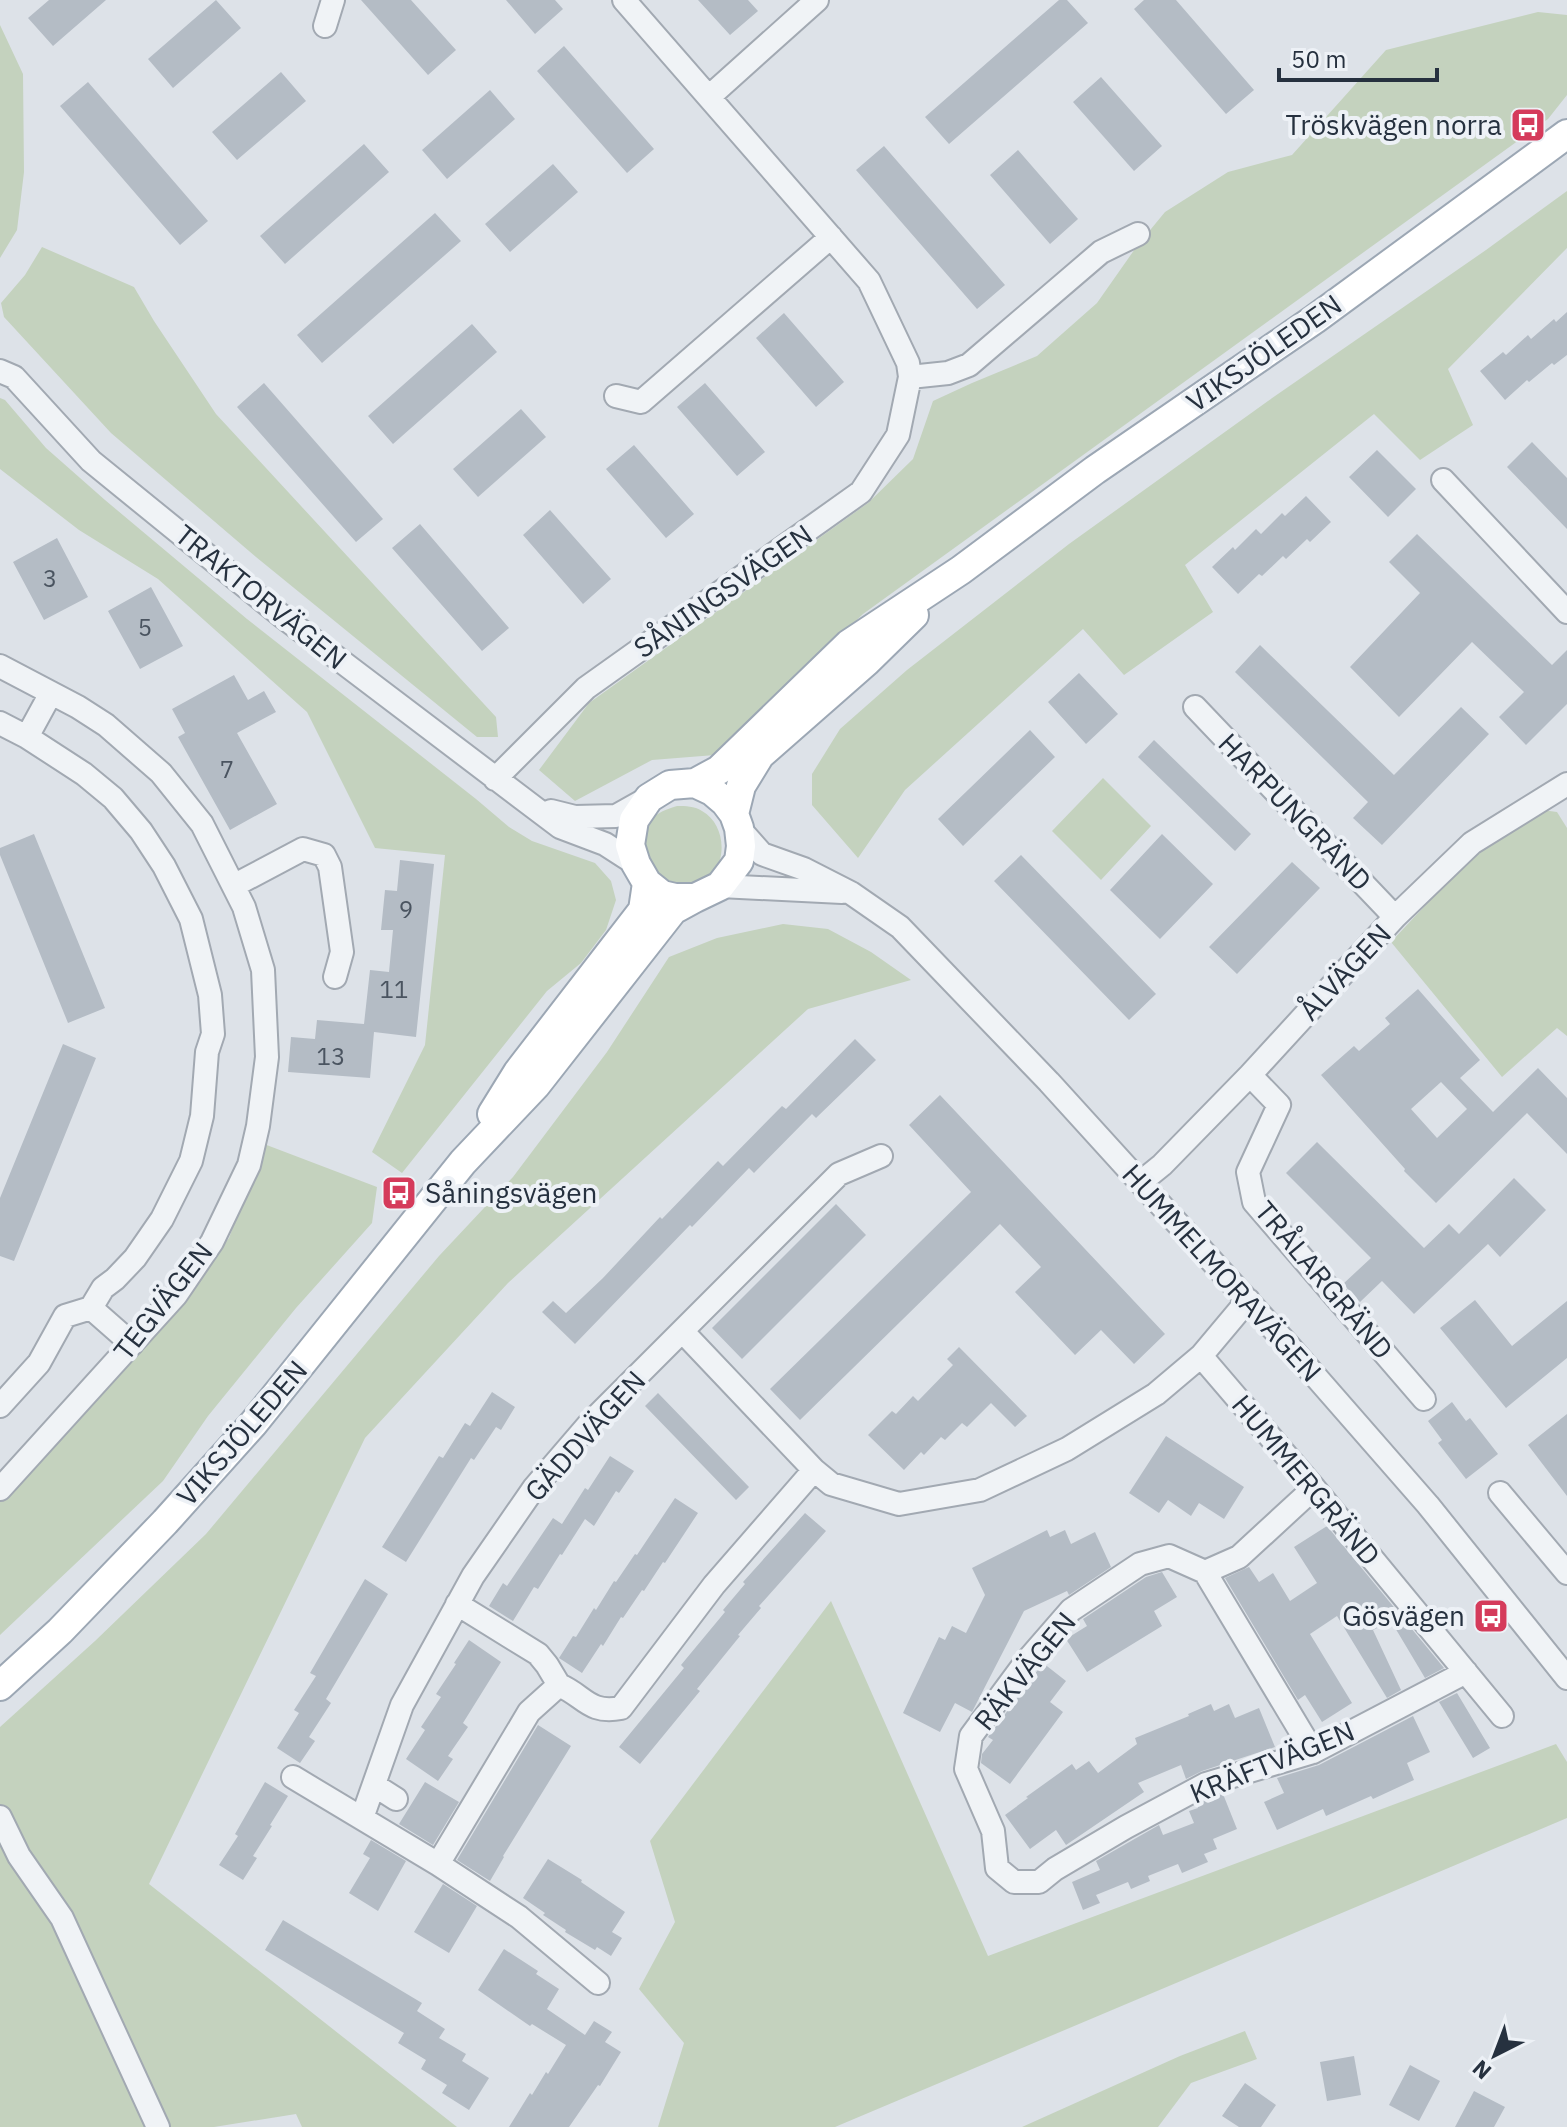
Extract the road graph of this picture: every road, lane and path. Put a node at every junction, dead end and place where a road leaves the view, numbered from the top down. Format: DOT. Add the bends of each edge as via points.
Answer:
graph roads {
  1 [pos="333,0"];
  2 [pos="624,0"];
  3 [pos="817,0"];
  4 [pos="325,26"];
  5 [pos="710,96"];
  6 [pos="1567,134"];
  7 [pos="1138,234"];
  8 [pos="831,237"];
  9 [pos="0,371"];
  10 [pos="910,377"];
  11 [pos="616,396"];
  12 [pos="1443,480"];
  13 [pos="961,570"];
  14 [pos="1567,612"];
  15 [pos="0,666"];
  16 [pos="51,693"];
  17 [pos="1195,707"];
  18 [pos="0,723"];
  19 [pos="27,737"];
  20 [pos="495,779"];
  21 [pos="695,783"];
  22 [pos="1567,784"];
  23 [pos="649,798"];
  24 [pos="536,807"];
  25 [pos="736,821"];
  26 [pos="642,873"];
  27 [pos="235,885"];
  28 [pos="708,892"];
  29 [pos="851,893"];
  30 [pos="1395,917"];
  31 [pos="335,977"];
  32 [pos="1250,1075"];
  33 [pos="881,1156"];
  34 [pos="463,1162"];
  35 [pos="1141,1182"];
  36 [pos="1248,1300"];
  37 [pos="91,1308"];
  38 [pos="683,1332"];
  39 [pos="132,1344"];
  40 [pos="1201,1356"];
  41 [pos="1424,1399"];
  42 [pos="0,1406"];
  43 [pos="814,1470"];
  44 [pos="1314,1488"];
  45 [pos="0,1489"];
  46 [pos="1500,1493"];
  47 [pos="1205,1572"];
  48 [pos="1567,1573"];
  49 [pos="457,1604"];
  50 [pos="1466,1672"];
  51 [pos="1567,1678"];
  52 [pos="559,1685"];
  53 [pos="0,1686"];
  54 [pos="1502,1716"];
  55 [pos="1313,1752"];
  56 [pos="293,1777"];
  57 [pos="374,1785"];
  58 [pos="396,1799"];
  59 [pos="0,1817"];
  60 [pos="362,1818"];
  61 [pos="438,1864"];
  62 [pos="997,1868"];
  63 [pos="598,1983"];
  64 [pos="158,2127"];
  1 -- 4 [label="street"];
  2 -- 5 [label="street"];
  3 -- 5 [label="street"];
  5 -- 8 [label="street"];
  6 -- 13 [label="main road, VIKSJÖLEDEN"];
  7 -- 10 [label="street" via="1101,252 969,365"];
  8 -- 10 [label="street" via="869,281"];
  8 -- 11 [label="street" via="641,402"];
  9 -- 20 [label="street, TRAKTORVÄGEN" via="14,377 91,461"];
  10 -- 20 [label="street, SÅNINGSVÄGEN" via="898,435 861,492 586,688"];
  12 -- 14 [label="street"];
  13 -- 21 [label="main road, VIKSJÖLEDEN" via="849,644 719,770"];
  13 -- 25 [label="main road, VIKSJÖLEDEN" via="760,755 741,786"];
  15 -- 16 [label="street, TEGVÄGEN"];
  16 -- 19 [label="street"];
  16 -- 27 [label="street, TEGVÄGEN" via="106,725 161,773 202,824"];
  17 -- 30 [label="street, HARPUNGRÄND"];
  18 -- 19 [label="street"];
  19 -- 37 [label="street" via="84,774 141,831 191,919 210,995 213,1034 191,1161 162,1219"];
  20 -- 24 [label="street, TRAKTORVÄGEN"];
  21 -- 23 [label="main road" via="670,785"];
  21 -- 25 [label="main road" via="725,802"];
  22 -- 30 [label="street, ÅLVÄGEN" via="1472,843"];
  23 -- 24 [label="street, TRAKTORVÄGEN" via="616,816 575,817"];
  23 -- 26 [label="main road" via="634,820 630,845"];
  24 -- 26 [label="street, TRAKTORVÄGEN" via="560,827 605,844"];
  25 -- 28 [label="main road" via="739,861"];
  25 -- 29 [label="street, HUMMELMORAVÄGEN" via="762,854"];
  26 -- 28 [label="main road" via="662,895"];
  26 -- 34 [label="main road, VIKSJÖLEDEN" via="643,910 518,1072"];
  27 -- 31 [label="street" via="303,849 324,855 342,952"];
  27 -- 39 [label="street, TEGVÄGEN" via="263,970 267,1057 258,1126 249,1165 212,1242 176,1295"];
  28 -- 29 [label="street"];
  28 -- 34 [label="main road, VIKSJÖLEDEN" via="673,910 536,1085"];
  29 -- 35 [label="street, HUMMELMORAVÄGEN" via="900,927"];
  30 -- 32 [label="street, ÅLVÄGEN"];
  32 -- 35 [label="street, ÅLVÄGEN"];
  32 -- 41 [label="street, TRÅLARGRÄND" via="1279,1105 1248,1172 1254,1202"];
  33 -- 38 [label="street, GÄDDVÄGEN" via="839,1174"];
  34 -- 53 [label="main road, VIKSJÖLEDEN" via="253,1424 60,1631"];
  35 -- 36 [label="street, HUMMELMORAVÄGEN"];
  36 -- 40 [label="street"];
  36 -- 51 [label="street, HUMMELMORAVÄGEN" via="1428,1505"];
  37 -- 39 [label="street"];
  37 -- 42 [label="street" via="65,1316 39,1363"];
  38 -- 43 [label="street" via="785,1451"];
  38 -- 49 [label="street, GÄDDVÄGEN" via="589,1424 534,1488"];
  39 -- 45 [label="street, TEGVÄGEN"];
  40 -- 43 [label="street" via="1156,1394 1067,1449 980,1490 899,1504 831,1484"];
  40 -- 44 [label="street, HUMMERGRÄND"];
  43 -- 52 [label="street" via="714,1585 621,1708 597,1709"];
  44 -- 47 [label="street" via="1239,1557"];
  44 -- 50 [label="street, HUMMERGRÄND"];
  46 -- 48 [label="street"];
  47 -- 55 [label="street"];
  47 -- 62 [label="street, RÄKVÄGEN" via="1169,1556 1140,1564 1071,1610 971,1736 966,1769 993,1831"];
  49 -- 52 [label="street" via="538,1654"];
  49 -- 57 [label="street, GÄDDVÄGEN" via="402,1705"];
  50 -- 54 [label="street, HUMMERGRÄND"];
  50 -- 55 [label="street, KRÄFTVÄGEN"];
  52 -- 61 [label="street" via="529,1712"];
  55 -- 62 [label="street, KRÄFTVÄGEN" via="1206,1784 1039,1882 1014,1882"];
  56 -- 60 [label="street"];
  57 -- 58 [label="street"];
  57 -- 60 [label="street, GÄDDVÄGEN"];
  59 -- 64 [label="street" via="19,1856 62,1918"];
  60 -- 61 [label="street"];
  61 -- 63 [label="street" via="519,1917"];
}
